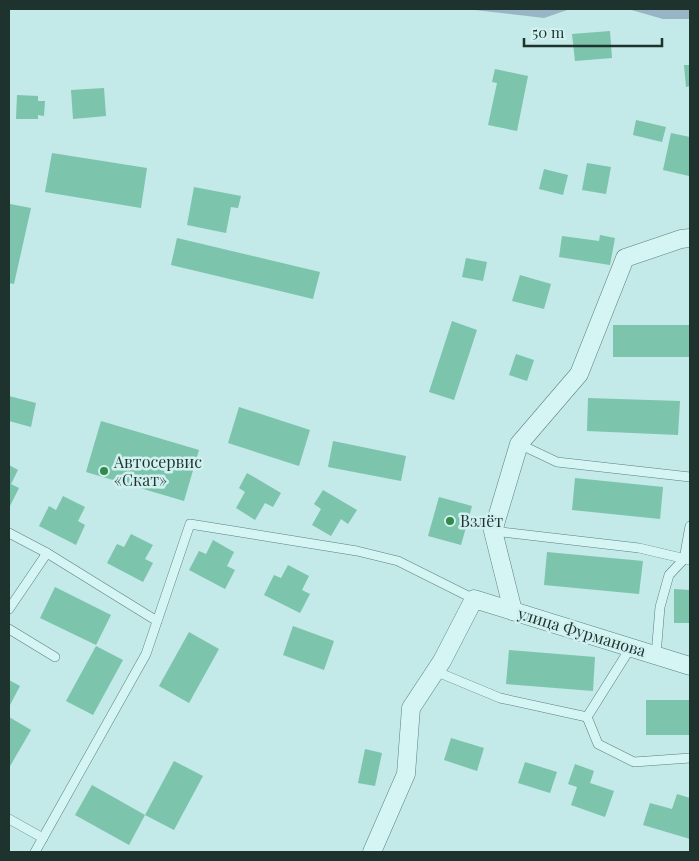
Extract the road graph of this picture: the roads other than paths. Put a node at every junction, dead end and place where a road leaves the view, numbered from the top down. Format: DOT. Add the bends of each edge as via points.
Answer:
graph roads {
  1 [pos="690,238"];
  2 [pos="518,444"];
  3 [pos="690,477"];
  4 [pos="690,526"];
  5 [pos="492,531"];
  6 [pos="9,533"];
  7 [pos="47,553"];
  8 [pos="687,560"];
  9 [pos="474,599"];
  10 [pos="9,609"];
  11 [pos="513,611"];
  12 [pos="157,621"];
  13 [pos="9,629"];
  14 [pos="631,648"];
  15 [pos="656,655"];
  16 [pos="55,657"];
  17 [pos="690,666"];
  18 [pos="436,671"];
  19 [pos="587,717"];
  20 [pos="690,758"];
  21 [pos="9,819"];
  22 [pos="43,838"];
  23 [pos="35,852"];
  24 [pos="372,852"];
  1 -- 2 [label="street" via="625,258 579,374"];
  2 -- 3 [label="lane" via="557,462"];
  2 -- 5 [label="street"];
  4 -- 8 [label="lane"];
  5 -- 8 [label="lane" via="639,548"];
  5 -- 11 [label="street"];
  6 -- 7 [label="lane"];
  7 -- 10 [label="lane"];
  7 -- 12 [label="lane"];
  8 -- 15 [label="lane" via="669,575 660,607"];
  9 -- 11 [label="street, улица Фурманова"];
  9 -- 12 [label="lane" via="398,561 357,551 190,524"];
  9 -- 18 [label="street"];
  11 -- 14 [label="street, улица Фурманова"];
  12 -- 22 [label="lane" via="146,654"];
  13 -- 16 [label="lane"];
  14 -- 15 [label="street, улица Фурманова"];
  14 -- 19 [label="lane"];
  15 -- 17 [label="street, улица Фурманова"];
  18 -- 19 [label="lane" via="500,698"];
  18 -- 24 [label="street" via="412,708 406,774"];
  19 -- 20 [label="lane" via="598,744 634,762"];
  21 -- 22 [label="lane"];
  22 -- 23 [label="lane"];
}
